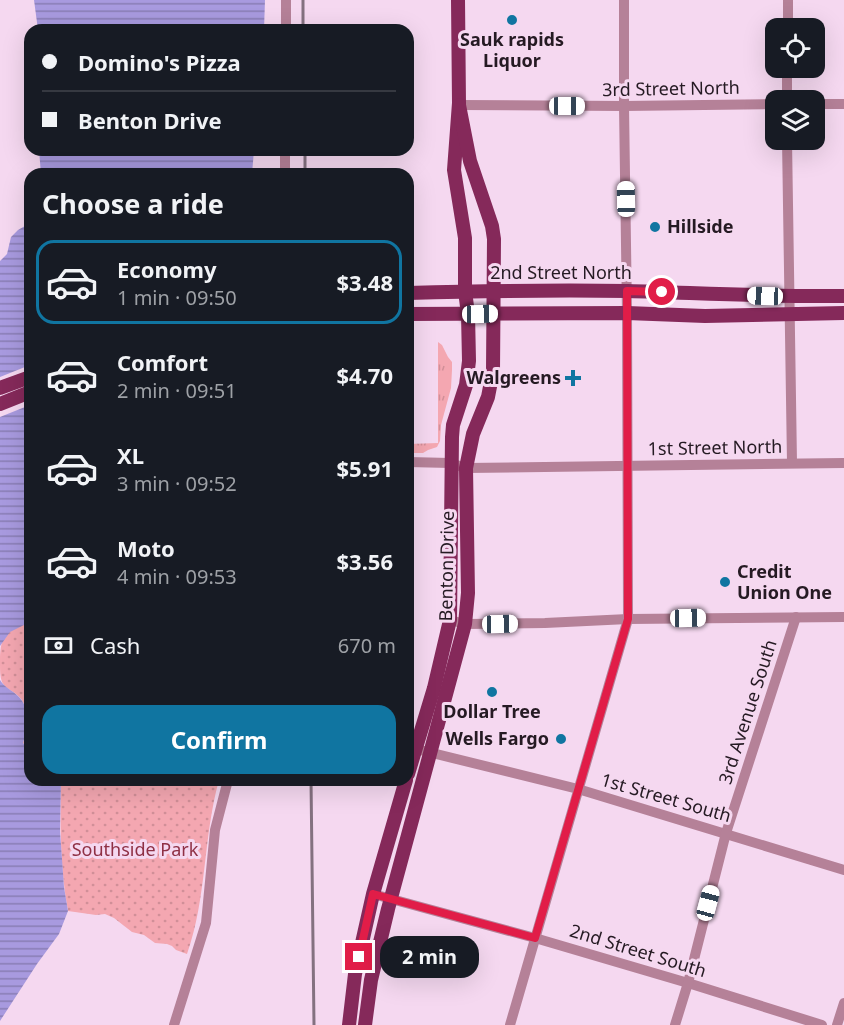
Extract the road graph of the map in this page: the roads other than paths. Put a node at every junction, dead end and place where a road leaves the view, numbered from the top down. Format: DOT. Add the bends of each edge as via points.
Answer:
graph roads {
  1 [pos="286,0"];
  2 [pos="458,0"];
  3 [pos="624,0"];
  4 [pos="788,0"];
  5 [pos="788,18"];
  6 [pos="286,24"];
  7 [pos="765,104"];
  8 [pos="825,104"];
  9 [pos="844,104"];
  10 [pos="459,105"];
  11 [pos="624,106"];
  12 [pos="787,150"];
  13 [pos="465,291"];
  14 [pos="494,291"];
  15 [pos="627,291"];
  16 [pos="414,293"];
  17 [pos="844,296"];
  18 [pos="789,297"];
  19 [pos="627,313"];
  20 [pos="844,313"];
  21 [pos="414,314"];
  22 [pos="468,314"];
  23 [pos="493,314"];
  24 [pos="791,314"];
  25 [pos="24,379"];
  26 [pos="0,388"];
  27 [pos="24,394"];
  28 [pos="0,404"];
  29 [pos="414,462"];
  30 [pos="450,462"];
  31 [pos="792,463"];
  32 [pos="844,463"];
  33 [pos="628,466"];
  34 [pos="466,468"];
  35 [pos="796,617"];
  36 [pos="844,617"];
  37 [pos="628,619"];
  38 [pos="450,620"];
  39 [pos="465,624"];
  40 [pos="414,743"];
  41 [pos="414,748"];
  42 [pos="432,752"];
  43 [pos="226,786"];
  44 [pos="404,786"];
  45 [pos="578,789"];
  46 [pos="726,833"];
  47 [pos="844,870"];
  48 [pos="373,894"];
  49 [pos="391,900"];
  50 [pos="535,938"];
  51 [pos="688,983"];
  52 [pos="844,1003"];
  53 [pos="174,1025"];
  54 [pos="349,1025"];
  55 [pos="364,1025"];
  56 [pos="510,1025"];
  57 [pos="675,1025"];
  58 [pos="822,1025"];
  59 [pos="837,1025"];
  1 -- 6 [label="street"];
  2 -- 10 [label="main road, Benton Drive"];
  3 -- 11 [label="street"];
  4 -- 5 [label="street"];
  7 -- 11 [label="street, 3rd Street North"];
  8 -- 9 [label="street"];
  10 -- 11 [label="street, 3rd Street North"];
  10 -- 13 [label="main road, Benton Drive" via="454,170 465,238"];
  10 -- 14 [label="main road, Benton Drive" via="470,161 492,226"];
  11 -- 15 [label="street"];
  12 -- 18 [label="street"];
  13 -- 14 [label="main road, 2nd Street North"];
  13 -- 16 [label="main road, 2nd Street North"];
  13 -- 22 [label="main road, Benton Drive"];
  14 -- 15 [label="main road, 2nd Street North"];
  14 -- 23 [label="main road, Benton Drive"];
  15 -- 18 [label="main road, 2nd Street North"];
  15 -- 19 [label="street"];
  17 -- 18 [label="main road, 2nd Street North"];
  18 -- 24 [label="street"];
  19 -- 23 [label="main road"];
  19 -- 24 [label="main road"];
  19 -- 33 [label="street"];
  20 -- 24 [label="main road"];
  21 -- 22 [label="main road"];
  22 -- 23 [label="main road"];
  22 -- 30 [label="main road, Benton Drive" via="468,374 453,424"];
  23 -- 34 [label="main road, Benton Drive" via="491,383"];
  24 -- 31 [label="street"];
  25 -- 26 [label="main road"];
  27 -- 28 [label="main road"];
  29 -- 30 [label="street, 1st Street North"];
  30 -- 34 [label="street, 1st Street North"];
  30 -- 38 [label="main road, Benton Drive"];
  31 -- 32 [label="street, 1st Street North"];
  31 -- 33 [label="street, 1st Street North"];
  33 -- 34 [label="street, 1st Street North"];
  33 -- 37 [label="street"];
  34 -- 39 [label="main road, Benton Drive"];
  35 -- 36 [label="street"];
  35 -- 37 [label="street"];
  35 -- 46 [label="street, 3rd Avenue South"];
  37 -- 39 [label="street"];
  37 -- 45 [label="street"];
  38 -- 39 [label="street"];
  38 -- 40 [label="main road, Benton Drive" via="434,688"];
  39 -- 42 [label="main road, Benton Drive"];
  41 -- 42 [label="street, 1st Street South"];
  42 -- 45 [label="street, 1st Street South"];
  42 -- 49 [label="main road, Benton Drive"];
  43 -- 53 [label="street" via="215,830 206,923"];
  44 -- 48 [label="main road"];
  45 -- 46 [label="street, 1st Street South"];
  45 -- 50 [label="street"];
  46 -- 47 [label="street, 1st Street South"];
  46 -- 51 [label="street, 3rd Avenue South"];
  48 -- 49 [label="street, 2nd Street South"];
  48 -- 54 [label="main road" via="355,974"];
  49 -- 50 [label="street, 2nd Street South"];
  49 -- 55 [label="main road, Benton Drive"];
  50 -- 51 [label="street, 2nd Street South"];
  50 -- 56 [label="street"];
  51 -- 57 [label="street, 3rd Avenue South"];
  51 -- 58 [label="street, 2nd Street South"];
  52 -- 59 [label="street"];
}
